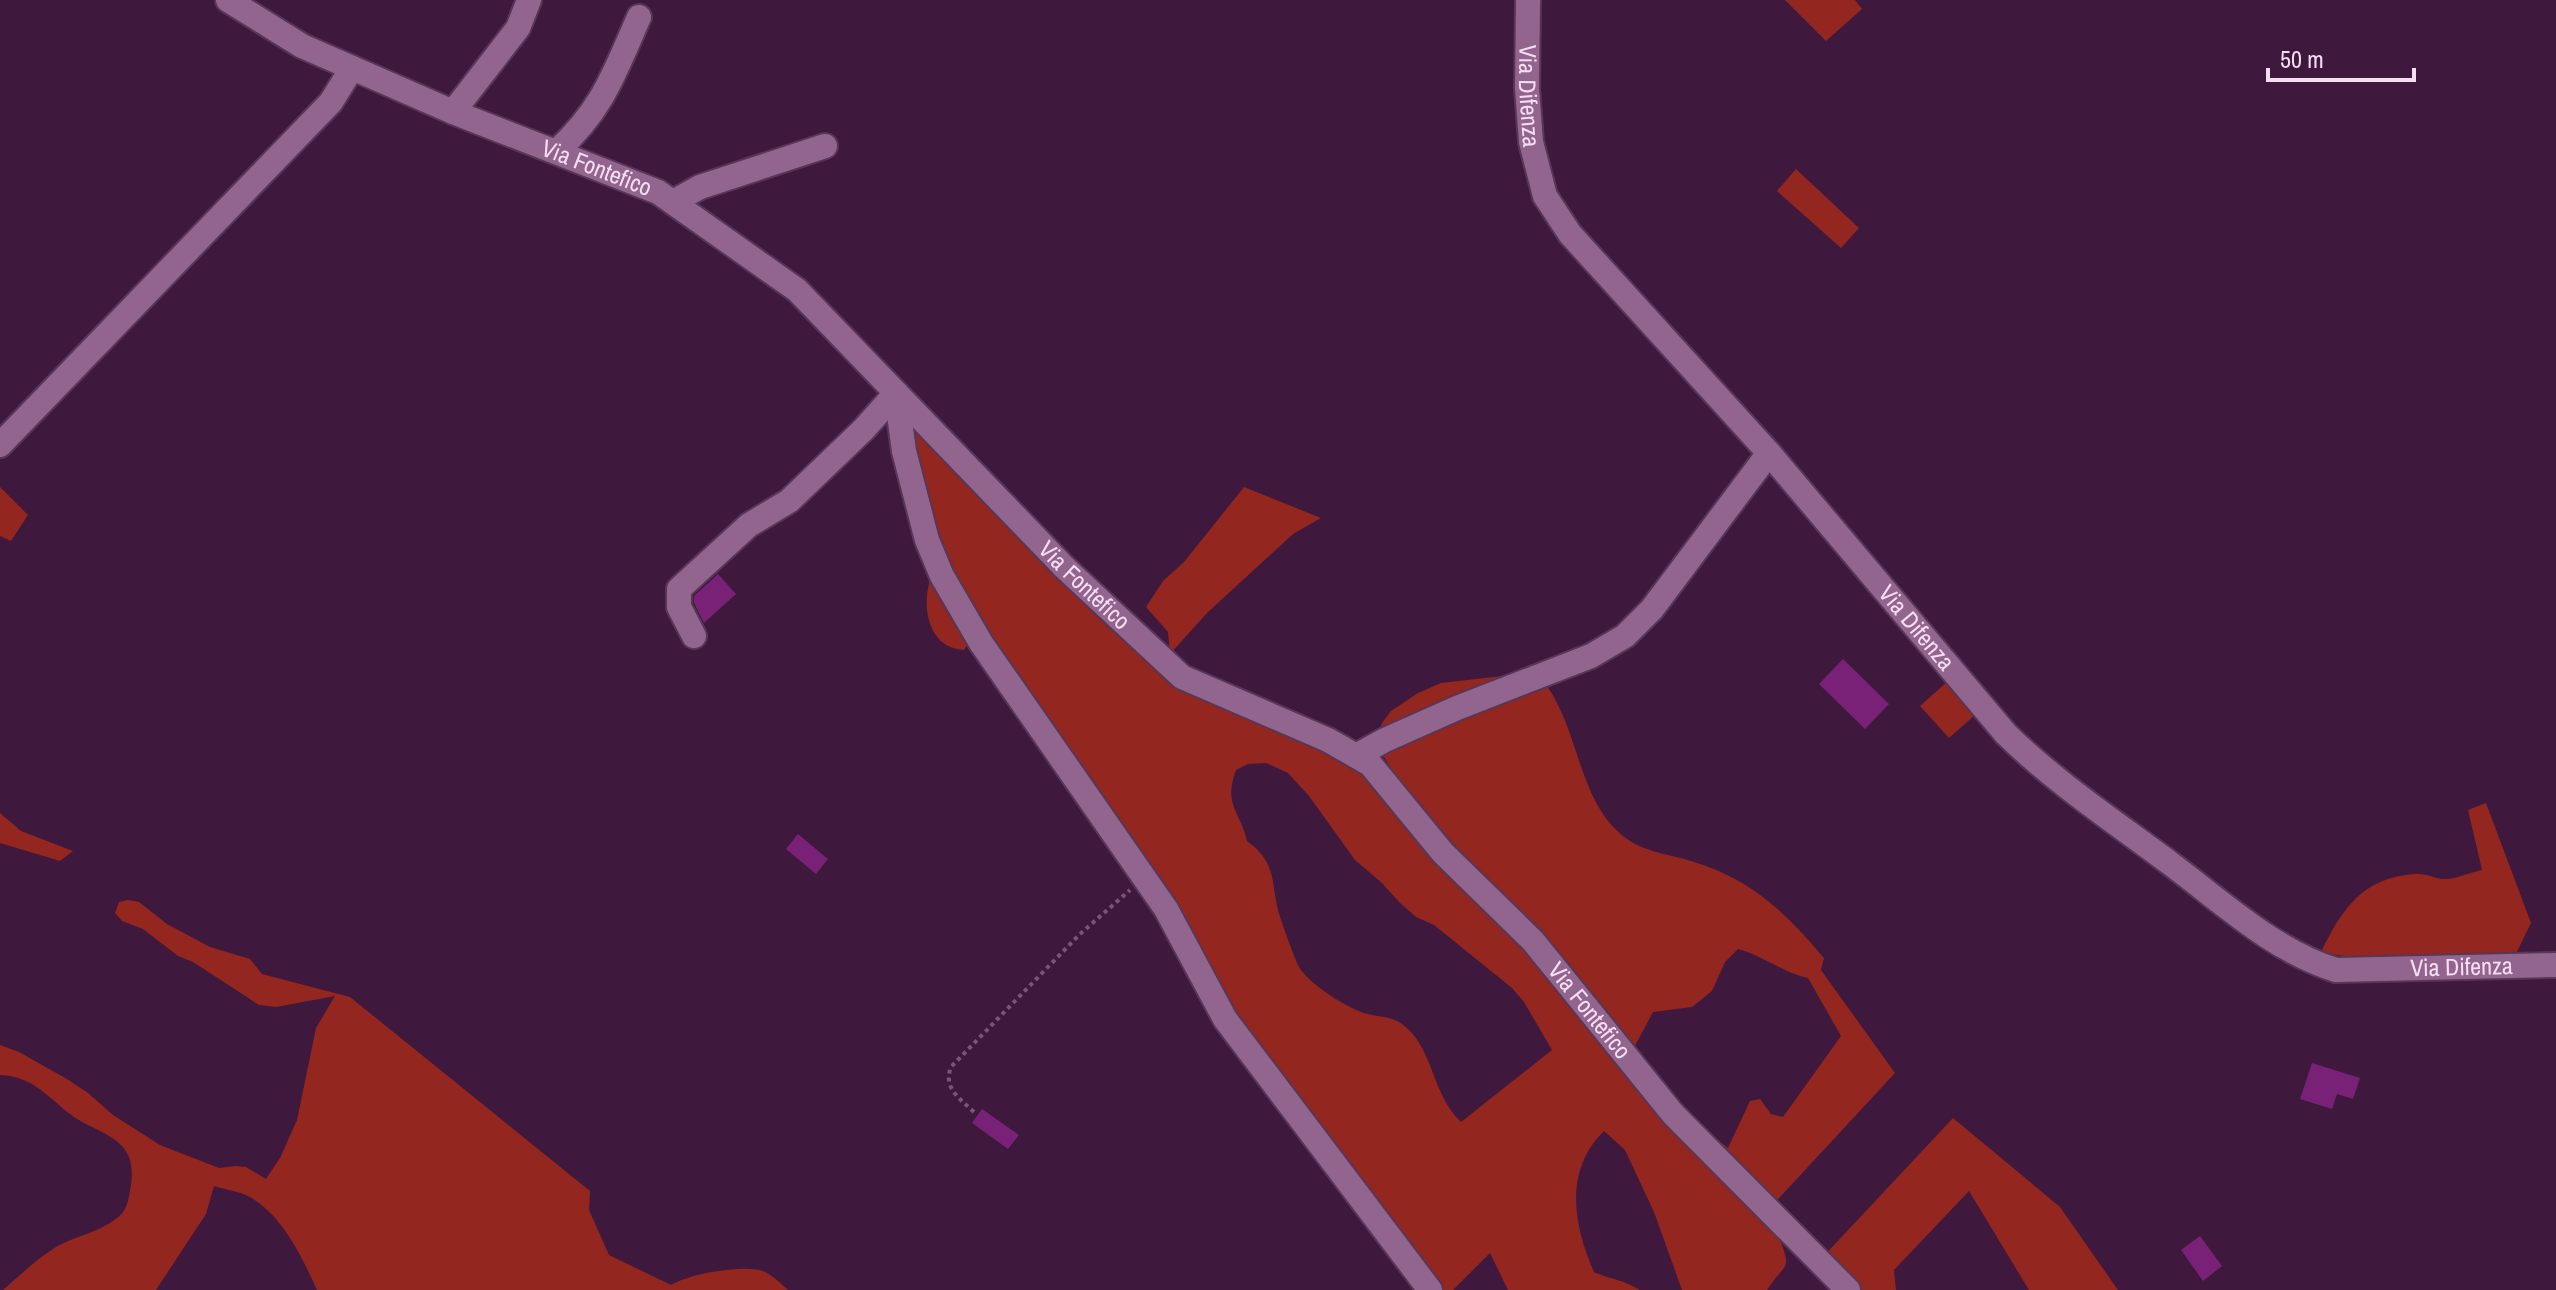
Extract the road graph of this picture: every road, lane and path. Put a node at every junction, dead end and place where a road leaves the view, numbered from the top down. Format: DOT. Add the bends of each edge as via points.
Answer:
graph roads {
  1 [pos="228,0"];
  2 [pos="529,0"];
  3 [pos="1528,0"];
  4 [pos="639,17"];
  5 [pos="352,68"];
  6 [pos="453,112"];
  7 [pos="825,146"];
  8 [pos="556,152"];
  9 [pos="673,202"];
  10 [pos="896,393"];
  11 [pos="0,445"];
  12 [pos="1769,453"];
  13 [pos="694,636"];
  14 [pos="1356,756"];
  15 [pos="1144,878"];
  16 [pos="2556,965"];
  17 [pos="974,1112"];
  18 [pos="1430,1290"];
  19 [pos="1848,1290"];
  1 -- 5 [label="street, Via Fontefico" via="302,46"];
  2 -- 6 [label="street" via="518,28"];
  3 -- 12 [label="street, Via Difenza" via="1530,129 1545,196 1570,234"];
  4 -- 8 [label="street" via="605,96"];
  5 -- 6 [label="street, Via Fontefico"];
  5 -- 11 [label="street" via="331,102"];
  6 -- 8 [label="street, Via Fontefico"];
  7 -- 9 [label="street" via="700,187"];
  8 -- 9 [label="street, Via Fontefico"];
  9 -- 10 [label="street, Via Fontefico" via="797,290"];
  10 -- 13 [label="street" via="789,501 749,525 679,589 679,607"];
  10 -- 14 [label="street, Via Fontefico" via="1064,567 1182,677"];
  10 -- 15 [label="street" via="906,463 942,576 981,643"];
  12 -- 14 [label="street" via="1652,609 1625,636 1591,656 1457,708"];
  12 -- 16 [label="street, Via Difenza" via="2036,763 2296,954 2336,970"];
  14 -- 19 [label="street, Via Fontefico" via="1370,764 1443,853 1533,941 1673,1114"];
  15 -- 17 [label="path" via="1079,935 951,1067 951,1089"];
  15 -- 18 [label="street" via="1225,1019"];
}
